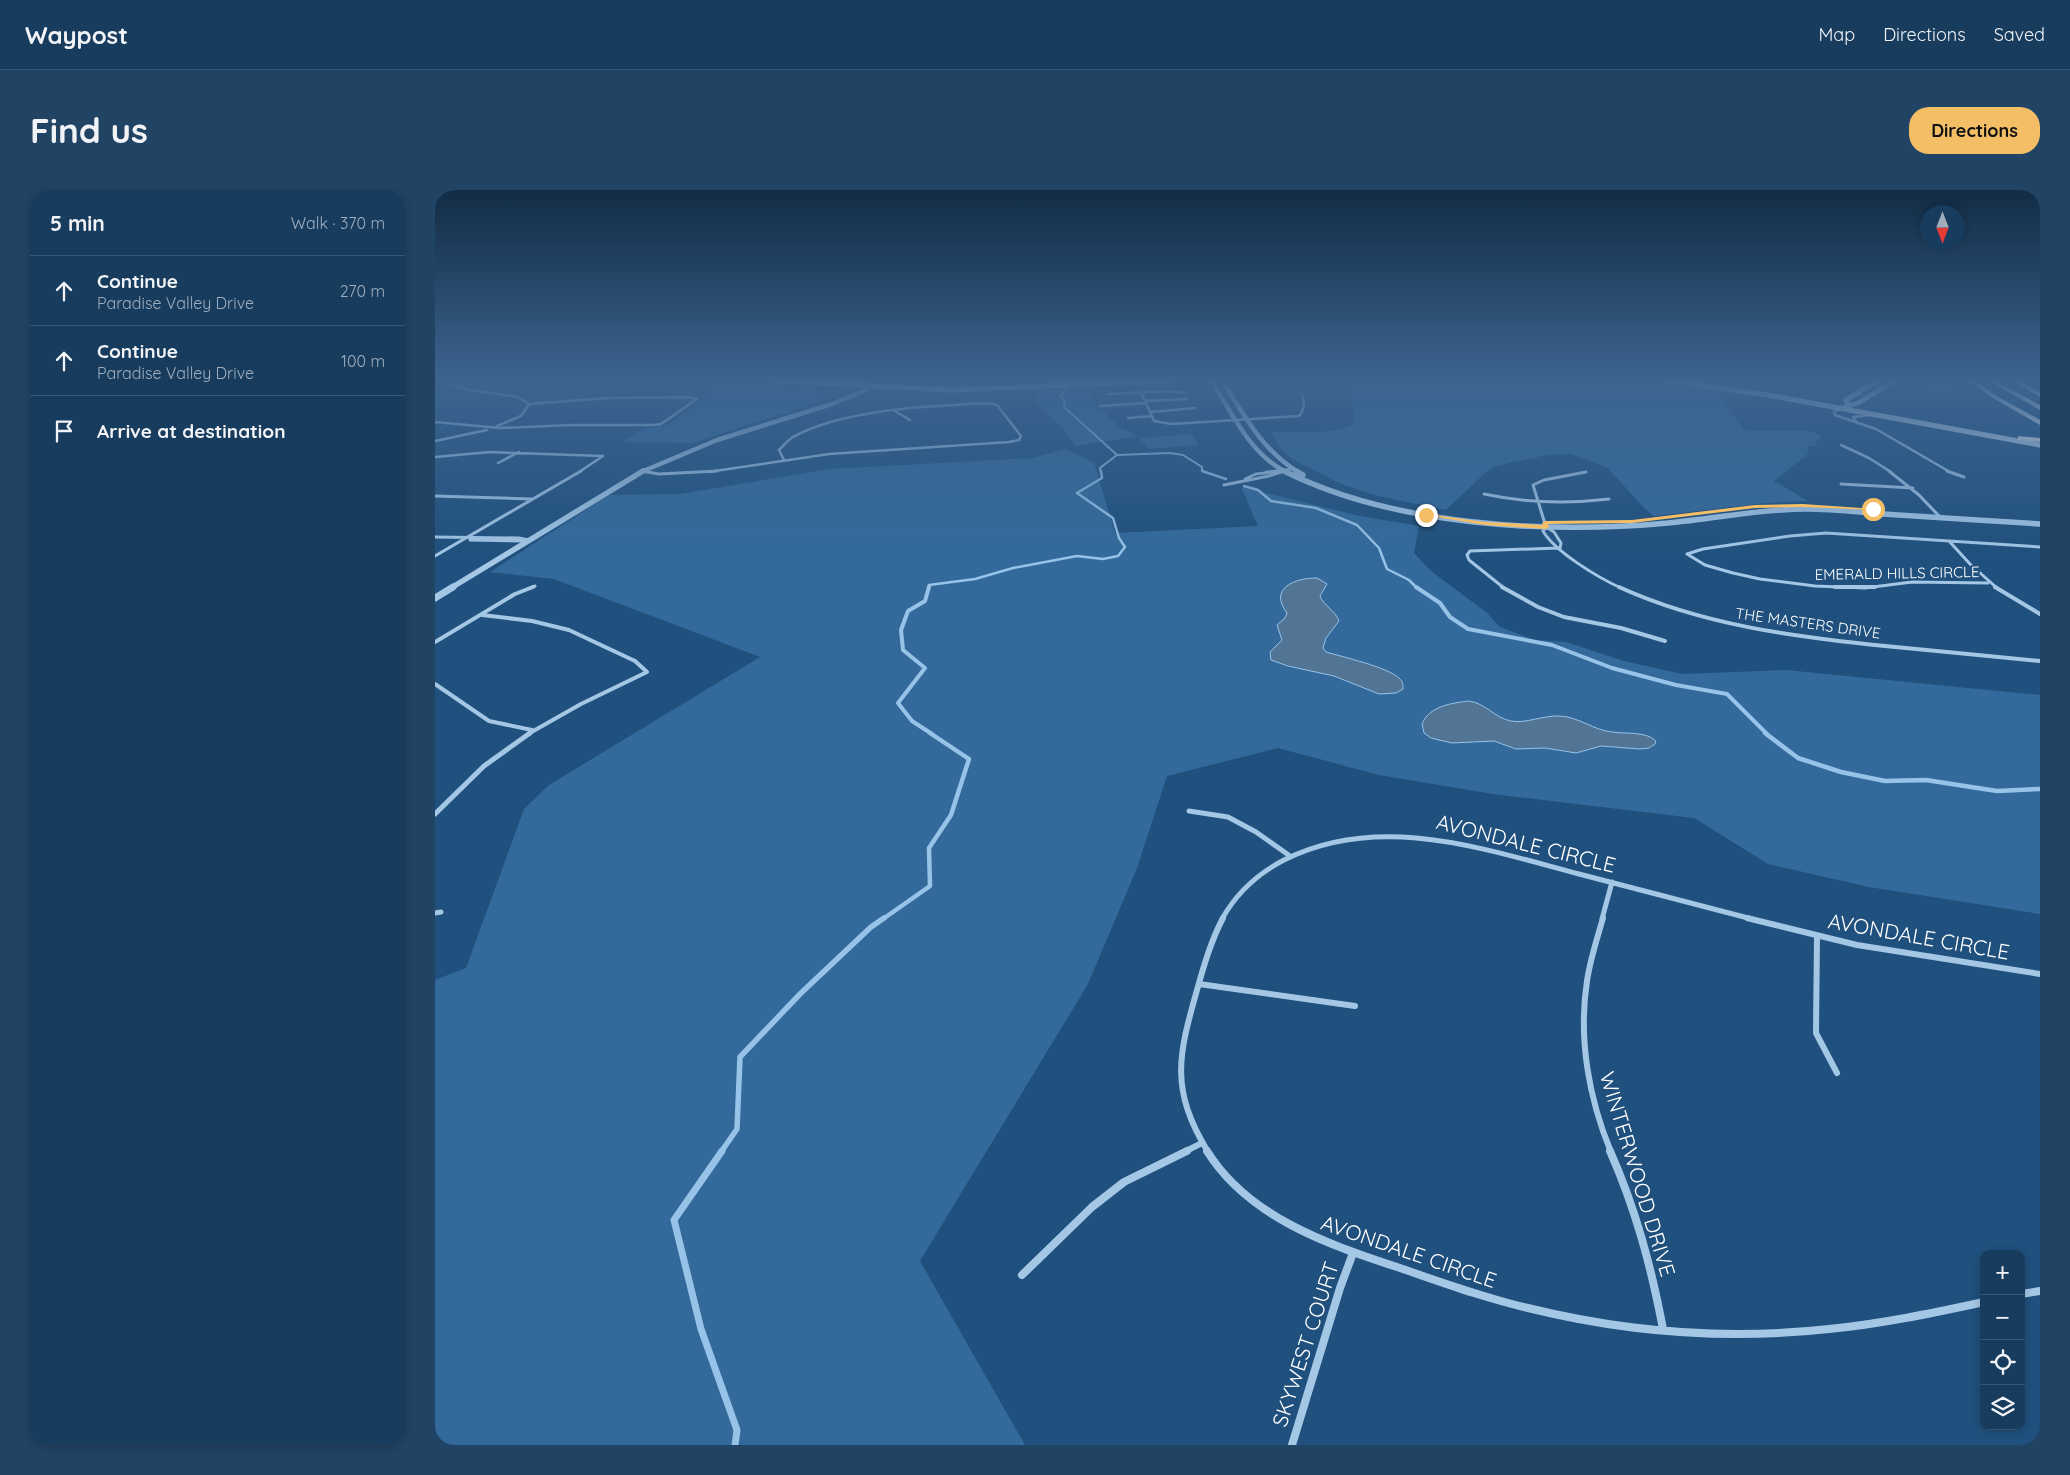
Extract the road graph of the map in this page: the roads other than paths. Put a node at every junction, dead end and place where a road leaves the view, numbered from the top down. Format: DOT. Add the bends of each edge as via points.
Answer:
graph roads {
  1 [pos="722,439"];
  2 [pos="790,439"];
  3 [pos="1020,439"];
  4 [pos="1249,439"];
  5 [pos="1261,439"];
  6 [pos="1893,439"];
  7 [pos="2020,439"];
  8 [pos="2024,439"];
  9 [pos="2040,442"];
  10 [pos="1841,445"];
  11 [pos="519,452"];
  12 [pos="435,457"];
  13 [pos="785,460"];
  14 [pos="498,463"];
  15 [pos="1293,469"];
  16 [pos="641,471"];
  17 [pos="1284,471"];
  18 [pos="1586,472"];
  19 [pos="1965,477"];
  20 [pos="1841,484"];
  21 [pos="1224,486"];
  22 [pos="1913,488"];
  23 [pos="1485,494"];
  24 [pos="435,496"];
  25 [pos="532,499"];
  26 [pos="1609,500"];
  27 [pos="1537,502"];
  28 [pos="1938,515"];
  29 [pos="2040,521"];
  30 [pos="2040,524"];
  31 [pos="1546,525"];
  32 [pos="435,537"];
  33 [pos="465,538"];
  34 [pos="529,540"];
  35 [pos="1949,541"];
  36 [pos="2040,547"];
  37 [pos="1560,548"];
  38 [pos="435,556"];
  39 [pos="1988,583"];
  40 [pos="535,586"];
  41 [pos="435,598"];
  42 [pos="2040,614"];
  43 [pos="482,615"];
  44 [pos="1665,641"];
  45 [pos="435,642"];
  46 [pos="2040,661"];
  47 [pos="435,684"];
  48 [pos="532,730"];
  49 [pos="1189,811"];
  50 [pos="435,814"];
  51 [pos="1291,856"];
  52 [pos="1613,882"];
  53 [pos="1817,936"];
  54 [pos="2039,976"];
  55 [pos="1199,984"];
  56 [pos="1355,1006"];
  57 [pos="1837,1073"];
  58 [pos="1202,1143"];
  59 [pos="1353,1253"];
  60 [pos="1022,1275"];
  61 [pos="2040,1290"];
  62 [pos="2025,1293"];
  63 [pos="1980,1303"];
  64 [pos="1663,1329"];
  65 [pos="1292,1445"];
  1 -- 16 [label="street"];
  2 -- 13 [label="street" via="779,450"];
  3 -- 13 [label="street"];
  4 -- 17 [label="street" via="1262,457"];
  5 -- 15 [label="street"];
  6 -- 19 [label="street" via="1947,471"];
  7 -- 9 [label="main road"];
  8 -- 9 [label="highway"];
  10 -- 22 [label="street" via="1858,451"];
  11 -- 12 [label="street" via="474,452"];
  11 -- 14 [label="street"];
  11 -- 25 [label="street" via="603,456"];
  13 -- 16 [label="street" via="709,472 659,474"];
  15 -- 17 [label="street"];
  15 -- 31 [label="street" via="1345,491 1406,507"];
  16 -- 34 [label="street"];
  17 -- 21 [label="street"];
  17 -- 31 [label="street" via="1344,496 1401,510 1477,522"];
  18 -- 27 [label="street" via="1537,482 1533,485"];
  20 -- 22 [label="street"];
  22 -- 28 [label="street"];
  23 -- 27 [label="street"];
  24 -- 25 [label="street"];
  25 -- 33 [label="street"];
  26 -- 27 [label="street"];
  27 -- 31 [label="street"];
  28 -- 29 [label="street"];
  28 -- 30 [label="street"];
  28 -- 31 [label="street" via="1779,505 1632,522"];
  31 -- 37 [label="street, THE MASTERS DRIVE" via="1561,543"];
  31 -- 37 [label="street, THE MASTERS DRIVE" via="1543,531 1550,543"];
  32 -- 33 [label="street"];
  33 -- 34 [label="street" via="474,541"];
  33 -- 38 [label="street"];
  34 -- 41 [label="street"];
  35 -- 36 [label="street, EMERALD HILLS CIRCLE"];
  35 -- 39 [label="street"];
  35 -- 39 [label="street, EMERALD HILLS CIRCLE" via="1843,533 1807,534 1687,554 1705,565 1733,574 1815,586 1865,588 1912,582"];
  37 -- 44 [label="street" via="1485,550 1467,555 1490,578 1547,610"];
  37 -- 46 [label="street, THE MASTERS DRIVE" via="1585,568 1633,593 1698,616 1815,639"];
  39 -- 42 [label="street"];
  40 -- 43 [label="street" via="515,594"];
  43 -- 45 [label="street"];
  43 -- 48 [label="street" via="533,621 574,632 643,666 647,672"];
  47 -- 48 [label="street" via="456,695 485,719"];
  48 -- 50 [label="street" via="489,760"];
  49 -- 51 [label="street" via="1228,817"];
  51 -- 52 [label="street, AVONDALE CIRCLE" via="1349,838 1423,836"];
  51 -- 55 [label="street, AVONDALE CIRCLE" via="1257,876 1234,898 1220,922"];
  52 -- 53 [label="street, AVONDALE CIRCLE"];
  52 -- 64 [label="street, WINTERWOOD DRIVE" via="1589,967 1585,997 1586,1064 1592,1095 1647,1251"];
  53 -- 54 [label="street, AVONDALE CIRCLE"];
  53 -- 57 [label="street" via="1815,1033"];
  55 -- 56 [label="street"];
  55 -- 58 [label="street, AVONDALE CIRCLE" via="1181,1059 1182,1088"];
  58 -- 59 [label="street, AVONDALE CIRCLE" via="1236,1185 1271,1215 1311,1237"];
  58 -- 60 [label="street" via="1124,1182 1091,1207"];
  59 -- 64 [label="street, AVONDALE CIRCLE" via="1529,1308 1612,1324"];
  59 -- 65 [label="street, SKYWEST COURT"];
  61 -- 62 [label="street"];
  63 -- 64 [label="street, AVONDALE CIRCLE" via="1900,1319 1777,1334"];
}
